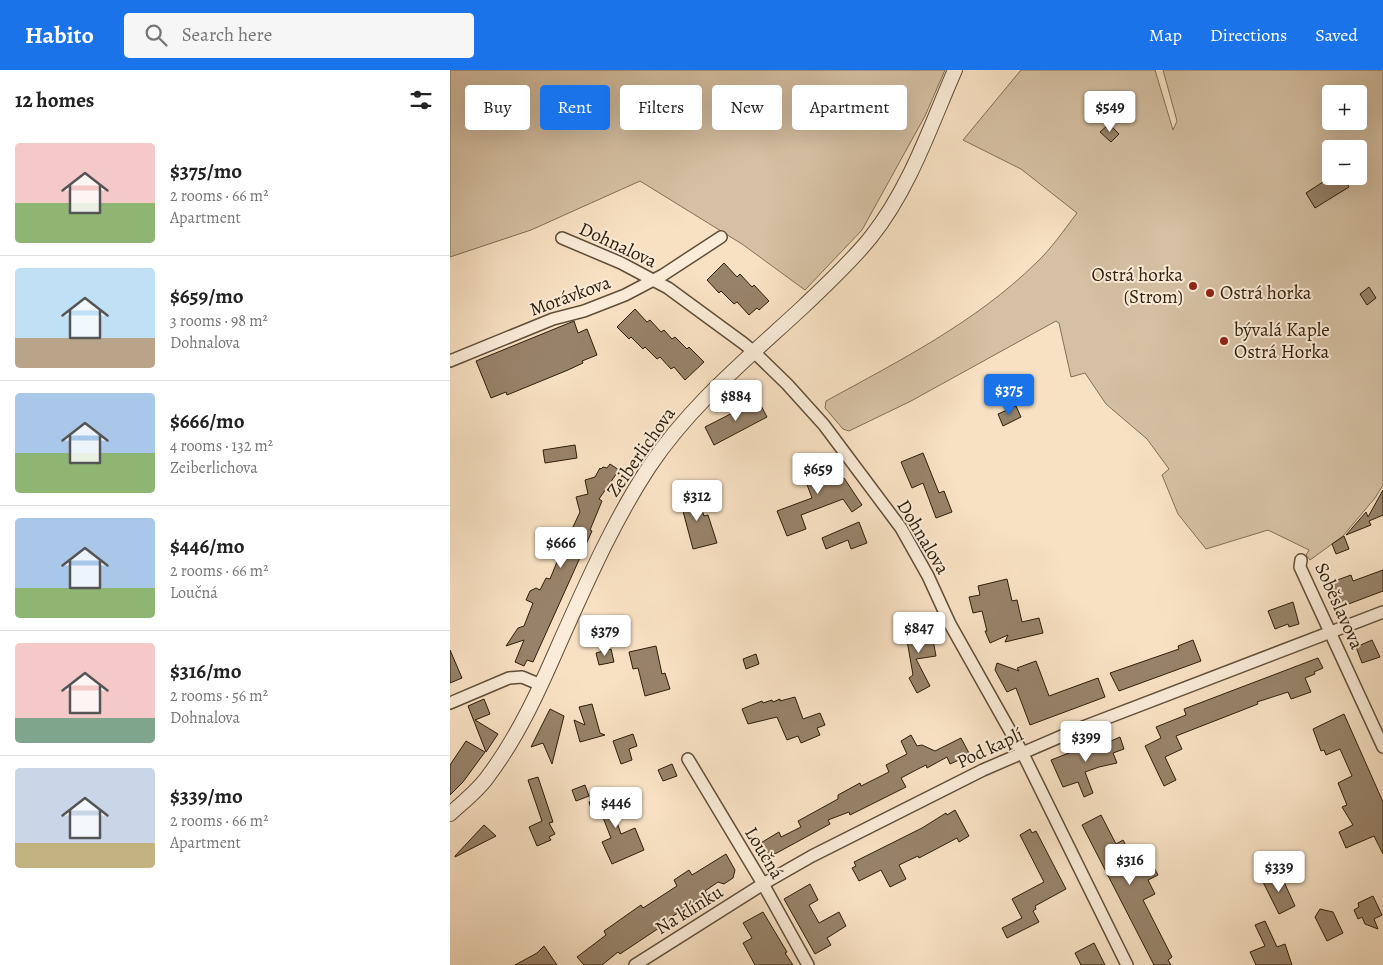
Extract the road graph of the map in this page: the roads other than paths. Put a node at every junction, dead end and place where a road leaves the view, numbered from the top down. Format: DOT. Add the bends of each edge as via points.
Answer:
graph roads {
  1 [pos="955,70"];
  2 [pos="721,237"];
  3 [pos="562,238"];
  4 [pos="653,280"];
  5 [pos="754,352"];
  6 [pos="450,361"];
  7 [pos="1301,560"];
  8 [pos="1383,612"];
  9 [pos="1331,633"];
  10 [pos="541,685"];
  11 [pos="450,703"];
  12 [pos="1383,747"];
  13 [pos="1022,752"];
  14 [pos="688,759"];
  15 [pos="450,814"];
  16 [pos="763,884"];
  17 [pos="635,965"];
  18 [pos="808,965"];
  19 [pos="1127,965"];
  1 -- 5 [label="street, Zeiberlichova" via="906,183 885,218 851,260"];
  2 -- 4 [label="street, Morávkova"];
  3 -- 4 [label="street, Dohnalova"];
  4 -- 5 [label="street, Dohnalova"];
  4 -- 6 [label="street, Morávkova" via="625,295 553,319"];
  5 -- 10 [label="street, Zeiberlichova" via="691,412 633,492 605,544"];
  5 -- 13 [label="street, Dohnalova" via="824,425 901,528 950,624"];
  7 -- 9 [label="street, Soběslavova" via="1300,567"];
  8 -- 9 [label="street, Pod kaplí"];
  9 -- 12 [label="street, Soběslavova"];
  9 -- 13 [label="street, Pod kaplí"];
  10 -- 11 [label="street" via="522,677 509,678"];
  10 -- 15 [label="street, Zeiberlichova" via="515,736 488,777"];
  13 -- 16 [label="street, Pod kaplí" via="873,824"];
  13 -- 19 [label="street, Dohnalova"];
  14 -- 16 [label="street, Loučná"];
  16 -- 17 [label="street, Na klínku"];
  16 -- 18 [label="street, Loučná"];
}
